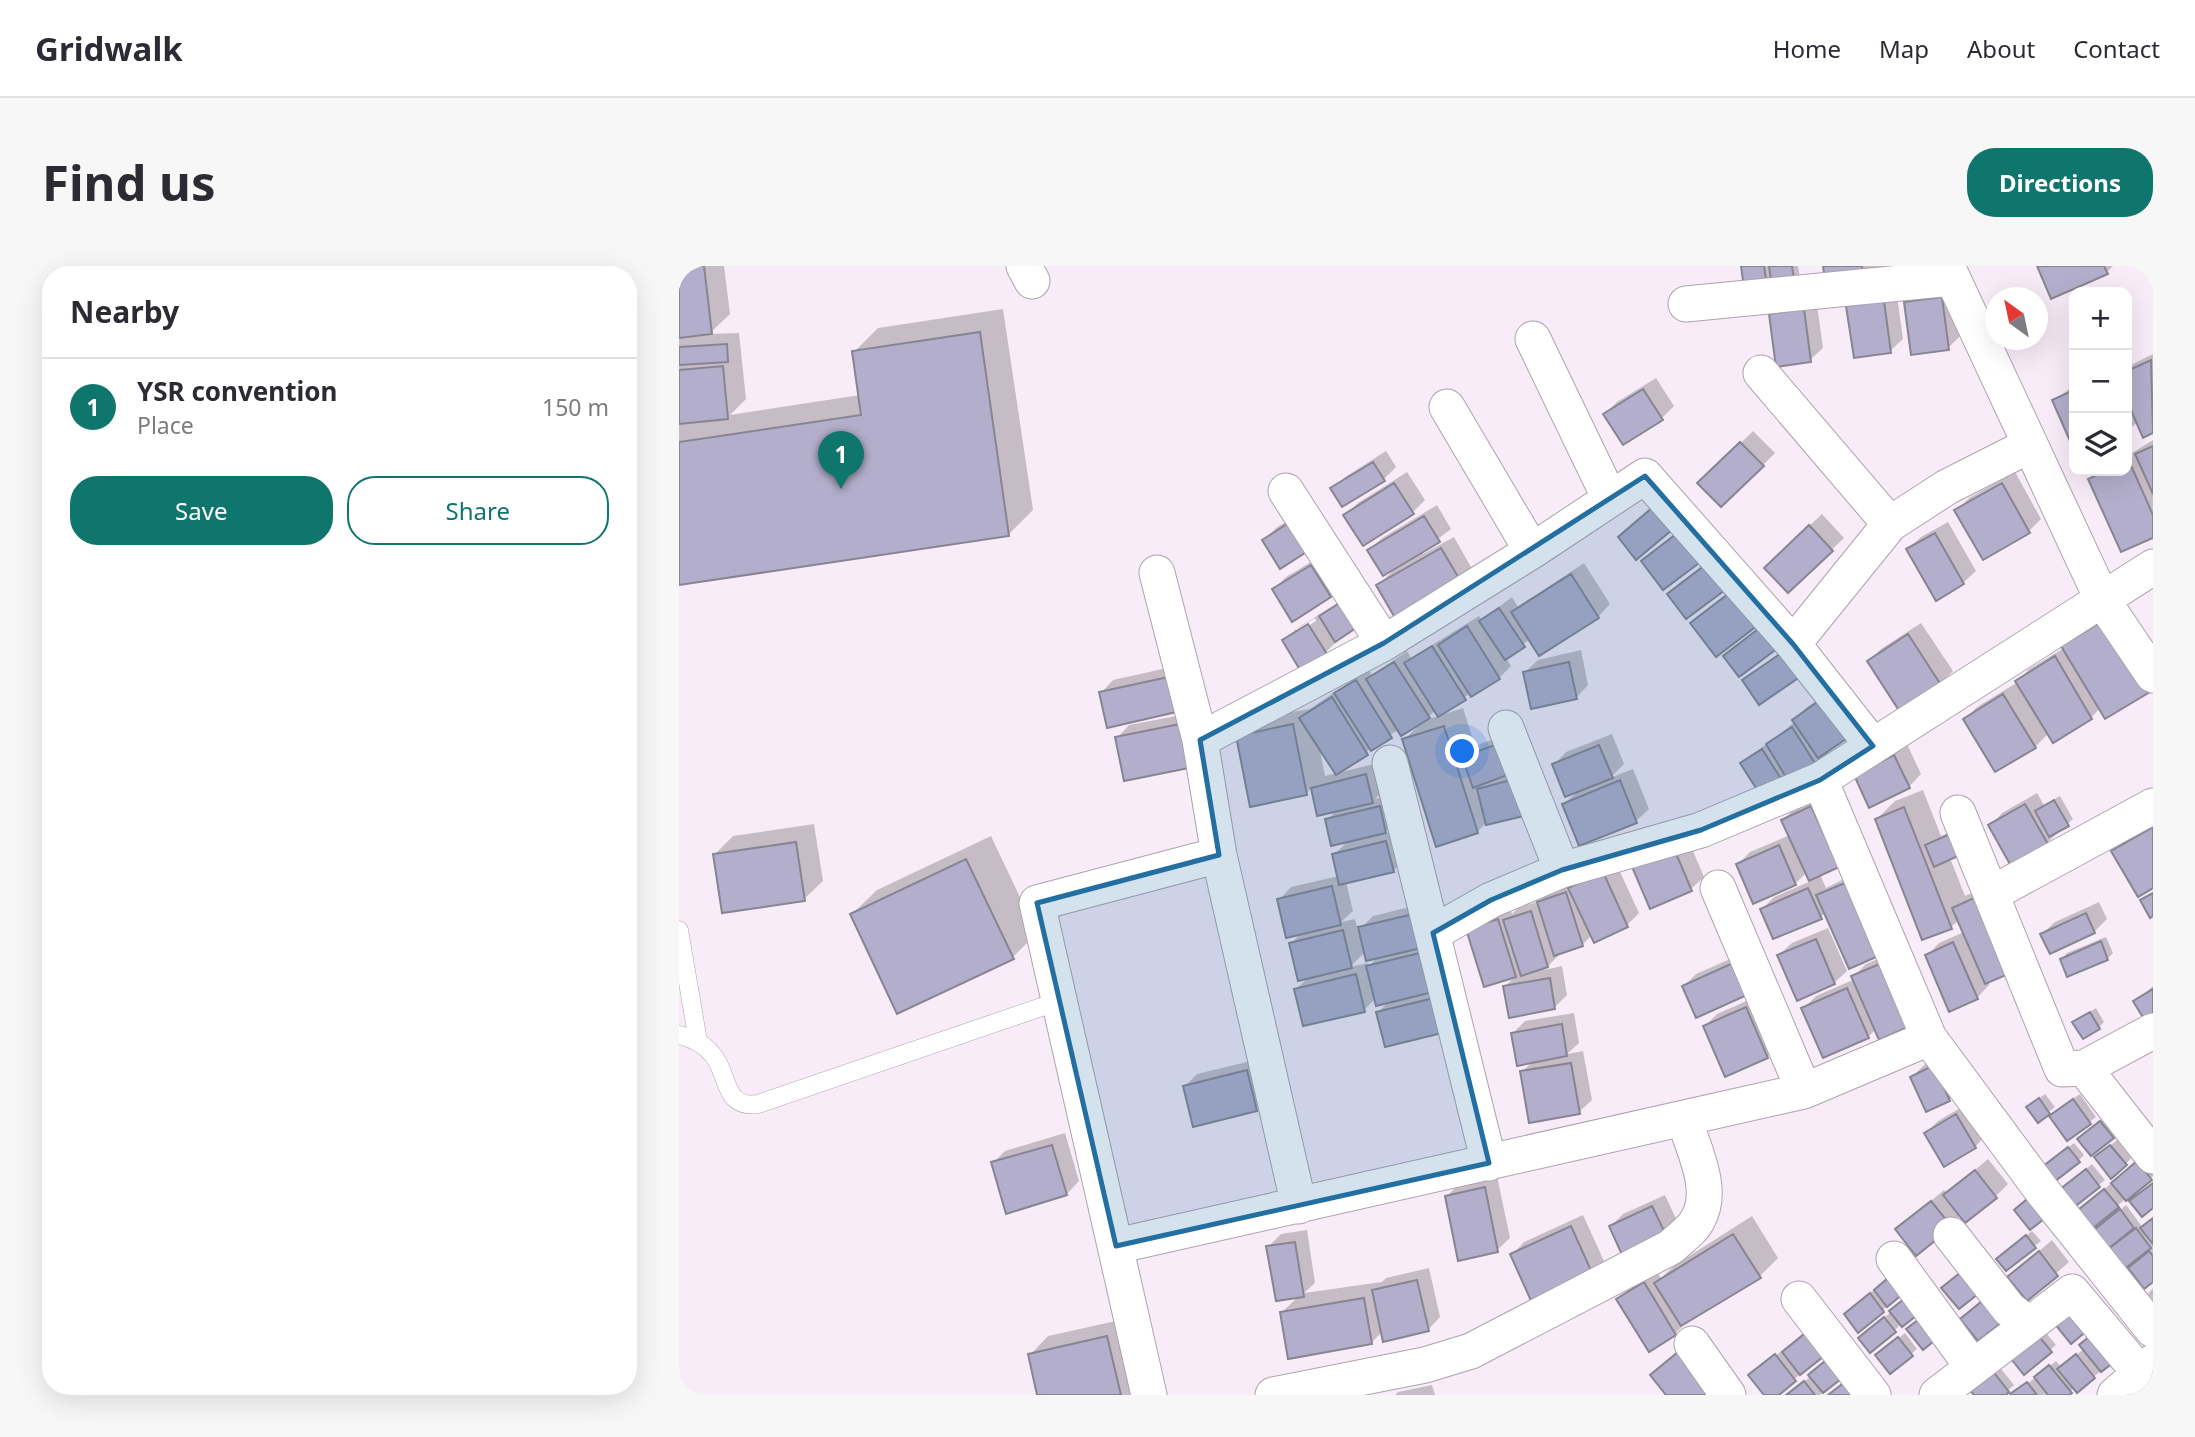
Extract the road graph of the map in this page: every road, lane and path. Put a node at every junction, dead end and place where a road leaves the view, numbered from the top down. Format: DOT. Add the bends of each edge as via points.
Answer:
graph roads {
  1 [pos="1950,272"];
  2 [pos="1686,304"];
  3 [pos="1533,339"];
  4 [pos="1761,373"];
  5 [pos="1447,407"];
  6 [pos="2030,445"];
  7 [pos="1286,491"];
  8 [pos="1610,499"];
  9 [pos="1890,524"];
  10 [pos="1532,551"];
  11 [pos="2153,567"];
  12 [pos="1157,573"];
  13 [pos="2102,601"];
  14 [pos="1384,643"];
  15 [pos="1793,644"];
  16 [pos="2153,675"];
  17 [pos="1506,728"];
  18 [pos="1200,740"];
  19 [pos="1873,746"];
  20 [pos="1390,763"];
  21 [pos="1820,780"];
  22 [pos="2153,806"];
  23 [pos="1958,813"];
  24 [pos="1219,855"];
  25 [pos="1562,870"];
  26 [pos="1718,888"];
  27 [pos="1991,894"];
  28 [pos="679,930"];
  29 [pos="1433,933"];
  30 [pos="1059,1001"];
  31 [pos="2153,1031"];
  32 [pos="679,1035"];
  33 [pos="1929,1038"];
  34 [pos="698,1041"];
  35 [pos="2084,1068"];
  36 [pos="1804,1091"];
  37 [pos="1684,1118"];
  38 [pos="2153,1156"];
  39 [pos="1489,1163"];
  40 [pos="1299,1206"];
  41 [pos="1951,1235"];
  42 [pos="1116,1246"];
  43 [pos="1894,1259"];
  44 [pos="1799,1299"];
  45 [pos="2029,1325"];
  46 [pos="2153,1330"];
  47 [pos="1692,1344"];
  48 [pos="1972,1366"];
  49 [pos="2140,1378"];
  50 [pos="1288,1393"];
  51 [pos="1149,1395"];
  52 [pos="1728,1395"];
  53 [pos="1873,1395"];
  54 [pos="1937,1395"];
  1 -- 2 [label="street"];
  1 -- 6 [label="street"];
  3 -- 8 [label="street"];
  4 -- 9 [label="street"];
  5 -- 10 [label="street"];
  6 -- 9 [label="street" via="1947,487"];
  6 -- 13 [label="street"];
  7 -- 14 [label="street"];
  8 -- 10 [label="street"];
  8 -- 15 [label="street" via="1645,475"];
  9 -- 15 [label="street"];
  10 -- 14 [label="street"];
  11 -- 13 [label="street"];
  12 -- 18 [label="street"];
  13 -- 16 [label="street"];
  13 -- 19 [label="street"];
  14 -- 18 [label="street"];
  15 -- 19 [label="street"];
  17 -- 25 [label="street"];
  18 -- 24 [label="street"];
  19 -- 21 [label="street"];
  20 -- 29 [label="street"];
  21 -- 25 [label="street" via="1701,830"];
  21 -- 33 [label="street"];
  22 -- 27 [label="street"];
  23 -- 27 [label="street"];
  24 -- 30 [label="street" via="1037,903"];
  24 -- 40 [label="street"];
  25 -- 29 [label="street" via="1491,900"];
  26 -- 36 [label="street"];
  27 -- 35 [label="street" via="2062,1069"];
  28 -- 34 [label="lane"];
  29 -- 39 [label="street"];
  30 -- 34 [label="lane" via="745,1106 734,1100 713,1055"];
  30 -- 42 [label="street"];
  31 -- 35 [label="street"];
  32 -- 34 [label="lane"];
  33 -- 36 [label="street"];
  33 -- 46 [label="street"];
  35 -- 38 [label="street"];
  36 -- 37 [label="street"];
  37 -- 39 [label="street"];
  37 -- 50 [label="street" via="1705,1189 1705,1205 1697,1222 1671,1247 1471,1351"];
  39 -- 40 [label="street"];
  40 -- 42 [label="street"];
  41 -- 45 [label="street" via="2009,1309"];
  42 -- 51 [label="street"];
  43 -- 48 [label="street"];
  44 -- 53 [label="street"];
  45 -- 48 [label="street"];
  45 -- 49 [label="street" via="2072,1292"];
  47 -- 52 [label="street"];
  48 -- 54 [label="street"];
}
